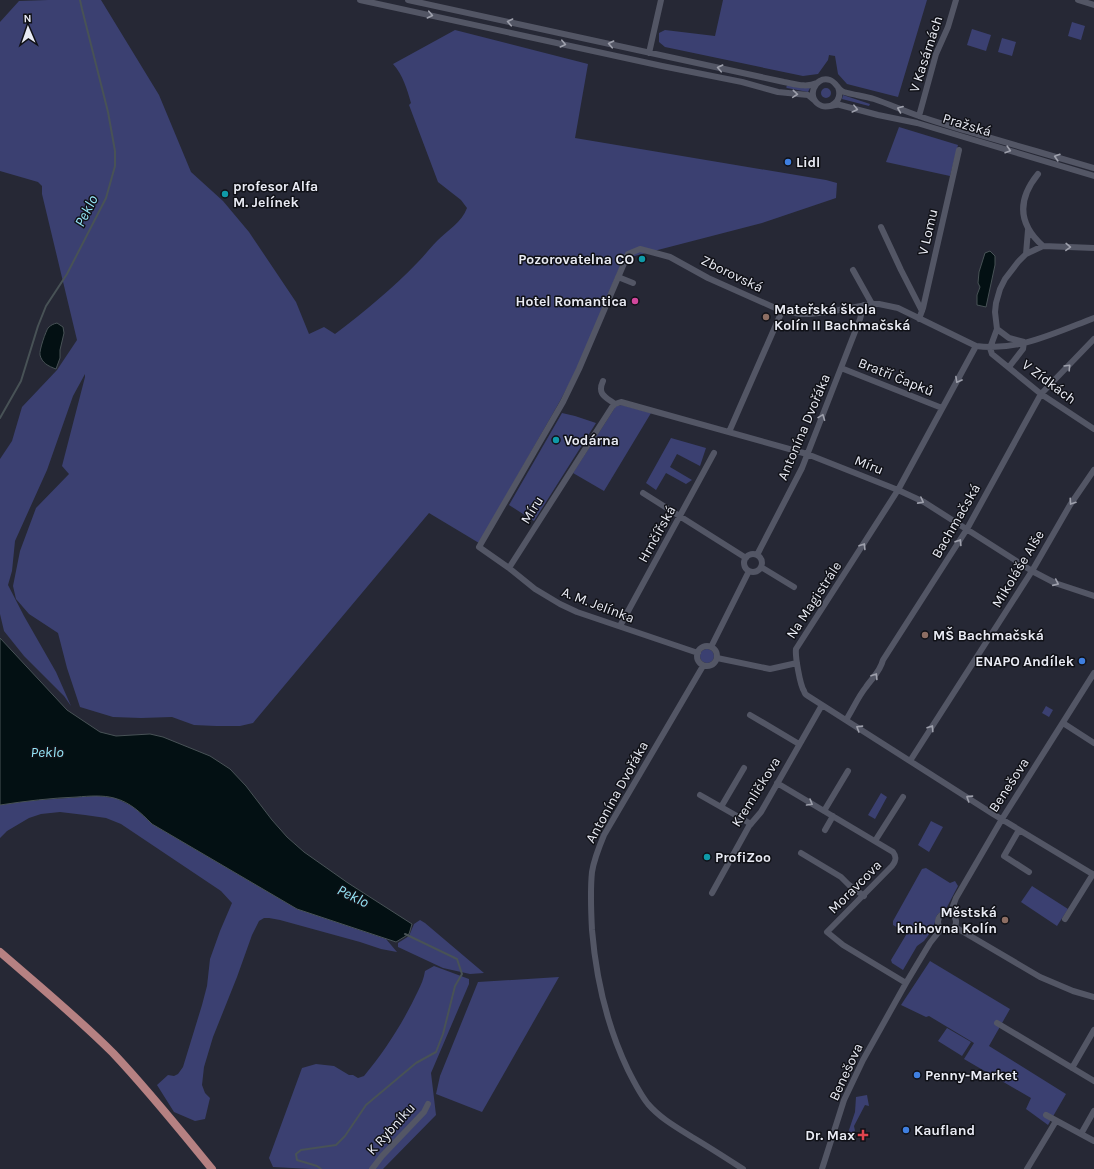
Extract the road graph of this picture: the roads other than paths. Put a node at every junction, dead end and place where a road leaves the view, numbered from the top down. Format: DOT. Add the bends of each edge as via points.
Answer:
graph roads {
  1 [pos="360,0"];
  2 [pos="408,0"];
  3 [pos="661,0"];
  4 [pos="956,0"];
  5 [pos="1078,0"];
  6 [pos="1094,5"];
  7 [pos="649,53"];
  8 [pos="818,82"];
  9 [pos="837,86"];
  10 [pos="816,102"];
  11 [pos="831,105"];
  12 [pos="919,116"];
  13 [pos="959,150"];
  14 [pos="1094,168"];
  15 [pos="1038,174"];
  16 [pos="1094,176"];
  17 [pos="881,227"];
  18 [pos="1028,230"];
  19 [pos="1042,246"];
  20 [pos="1094,248"];
  21 [pos="1026,254"];
  22 [pos="853,270"];
  23 [pos="618,277"];
  24 [pos="633,283"];
  25 [pos="872,304"];
  26 [pos="864,305"];
  27 [pos="782,311"];
  28 [pos="922,311"];
  29 [pos="1094,318"];
  30 [pos="919,319"];
  31 [pos="997,329"];
  32 [pos="1094,339"];
  33 [pos="1024,342"];
  34 [pos="976,346"];
  35 [pos="990,348"];
  36 [pos="1009,367"];
  37 [pos="841,368"];
  38 [pos="603,381"];
  39 [pos="1041,394"];
  40 [pos="616,404"];
  41 [pos="942,408"];
  42 [pos="1094,429"];
  43 [pos="729,432"];
  44 [pos="714,453"];
  45 [pos="808,454"];
  46 [pos="1094,470"];
  47 [pos="898,490"];
  48 [pos="643,493"];
  49 [pos="680,516"];
  50 [pos="967,529"];
  51 [pos="480,547"];
  52 [pos="758,555"];
  53 [pos="746,558"];
  54 [pos="761,567"];
  55 [pos="509,568"];
  56 [pos="749,571"];
  57 [pos="1032,571"];
  58 [pos="794,587"];
  59 [pos="1094,596"];
  60 [pos="620,626"];
  61 [pos="712,647"];
  62 [pos="698,653"];
  63 [pos="718,658"];
  64 [pos="797,663"];
  65 [pos="703,666"];
  66 [pos="1094,673"];
  67 [pos="822,705"];
  68 [pos="750,715"];
  69 [pos="846,720"];
  70 [pos="1063,723"];
  71 [pos="1094,743"];
  72 [pos="799,744"];
  73 [pos="910,761"];
  74 [pos="744,768"];
  75 [pos="848,771"];
  76 [pos="777,783"];
  77 [pos="700,795"];
  78 [pos="903,797"];
  79 [pos="721,807"];
  80 [pos="824,811"];
  81 [pos="833,816"];
  82 [pos="1002,819"];
  83 [pos="750,824"];
  84 [pos="825,830"];
  85 [pos="1020,830"];
  86 [pos="876,841"];
  87 [pos="801,853"];
  88 [pos="1029,872"];
  89 [pos="1094,875"];
  90 [pos="712,893"];
  91 [pos="864,896"];
  92 [pos="950,914"];
  93 [pos="1065,918"];
  94 [pos="954,927"];
  95 [pos="941,929"];
  96 [pos="0,952"];
  97 [pos="906,983"];
  98 [pos="1094,997"];
  99 [pos="997,1023"];
  100 [pos="1094,1030"];
  101 [pos="1072,1068"];
  102 [pos="1094,1081"];
  103 [pos="428,1104"];
  104 [pos="1094,1111"];
  105 [pos="1046,1115"];
  106 [pos="1056,1121"];
  107 [pos="1081,1134"];
  108 [pos="1094,1142"];
  109 [pos="212,1169"];
  110 [pos="372,1169"];
  111 [pos="743,1169"];
  112 [pos="822,1169"];
  113 [pos="1027,1169"];
  1 -- 10 [label="street, one-way" via="742,82 778,92 808,95"];
  7 -- 2 [label="street, one-way"];
  3 -- 7 [label="street"];
  4 -- 12 [label="street, V Kasárnách" via="936,54"];
  5 -- 6 [label="street"];
  8 -- 7 [label="street, one-way" via="812,85 796,84"];
  8 -- 9 [label="street" via="833,81"];
  8 -- 10 [label="street" via="812,92"];
  9 -- 11 [label="street" via="839,96"];
  12 -- 9 [label="street, Pražská, one-way" via="874,99 843,91"];
  10 -- 11 [label="street" via="824,106"];
  11 -- 16 [label="street, Pražská, one-way" via="917,123"];
  14 -- 12 [label="street, Pražská, one-way"];
  13 -- 28 [label="street, V Lomu"];
  15 -- 18 [label="street" via="1030,184 1023,207"];
  17 -- 28 [label="street"];
  18 -- 19 [label="street"];
  18 -- 21 [label="street"];
  19 -- 20 [label="street, one-way"];
  19 -- 21 [label="street"];
  21 -- 31 [label="street" via="1009,273 1000,289 995,312"];
  22 -- 25 [label="street"];
  23 -- 24 [label="street"];
  23 -- 27 [label="street, Zborovská" via="628,254 640,249 670,257 708,278"];
  23 -- 51 [label="street, Zborovská" via="563,402"];
  25 -- 26 [label="street, Zborovská"];
  25 -- 30 [label="street, Zborovská" via="898,308"];
  26 -- 27 [label="street, Zborovská" via="810,314"];
  26 -- 37 [label="street, Antonína Dvořáka"];
  27 -- 43 [label="street"];
  28 -- 30 [label="street, V Lomu"];
  29 -- 33 [label="street, Zborovská" via="1045,337"];
  30 -- 34 [label="street, Zborovská"];
  31 -- 33 [label="street" via="1009,338"];
  31 -- 35 [label="street"];
  39 -- 32 [label="street, Bachmačská, one-way"];
  33 -- 35 [label="street, Zborovská"];
  33 -- 36 [label="street, V Zídkách" via="1023,349"];
  34 -- 35 [label="street, Zborovská"];
  34 -- 41 [label="street, Na Magistrále, one-way"];
  35 -- 36 [label="street, V Zídkách" via="992,354"];
  36 -- 39 [label="street, V Zídkách"];
  37 -- 41 [label="street, Bratří Čapků"];
  45 -- 37 [label="street, Antonína Dvořáka, one-way"];
  38 -- 40 [label="street" via="600,387 602,394"];
  39 -- 42 [label="street, V Zídkách"];
  39 -- 50 [label="street, Bachmačská"];
  40 -- 43 [label="street, Míru" via="621,402"];
  40 -- 55 [label="street, Míru"];
  41 -- 47 [label="street, Na Magistrále"];
  43 -- 45 [label="street, Míru"];
  44 -- 49 [label="street, Hrnčířská"];
  45 -- 47 [label="street, Míru"];
  45 -- 52 [label="street, Antonína Dvořáka"];
  46 -- 57 [label="street, Mikoláše Alše, one-way" via="1070,505"];
  47 -- 50 [label="street, Míru, one-way" via="924,502"];
  64 -- 47 [label="street, Na Magistrále, one-way" via="796,649"];
  48 -- 49 [label="street"];
  49 -- 53 [label="street"];
  49 -- 60 [label="street, Hrnčířská"];
  50 -- 57 [label="street, Míru"];
  69 -- 50 [label="street, Bachmačská, one-way"];
  51 -- 55 [label="street, A. M. Jelínka"];
  52 -- 53 [label="street"];
  52 -- 54 [label="street" via="762,560"];
  53 -- 56 [label="street" via="744,562"];
  54 -- 56 [label="street" via="754,572"];
  54 -- 58 [label="street"];
  55 -- 60 [label="street, A. M. Jelínka" via="535,589 560,604"];
  56 -- 61 [label="street"];
  57 -- 59 [label="street, Míru, one-way" via="1055,583"];
  73 -- 57 [label="street, Mikoláše Alše, one-way"];
  60 -- 62 [label="street, A. M. Jelínka"];
  61 -- 62 [label="street" via="704,647"];
  61 -- 63 [label="street"];
  62 -- 65 [label="street" via="698,661"];
  63 -- 64 [label="street" via="770,668"];
  63 -- 65 [label="street" via="712,665"];
  64 -- 67 [label="street, Na Magistrále" via="804,692"];
  65 -- 111 [label="street, Antonína Dvořáka" via="600,843 591,883 591,920 600,989 624,1061 641,1093 662,1117"];
  66 -- 70 [label="street, Benešova"];
  67 -- 69 [label="street, Na Magistrále"];
  67 -- 72 [label="street, Kremličkova"];
  68 -- 72 [label="street"];
  73 -- 69 [label="street, Na Magistrále, one-way"];
  70 -- 71 [label="street"];
  70 -- 82 [label="street, Benešova"];
  72 -- 76 [label="street, Kremličkova"];
  82 -- 73 [label="street, Na Magistrále, one-way"];
  74 -- 79 [label="street"];
  75 -- 80 [label="street"];
  76 -- 80 [label="street, Moravcova, one-way"];
  76 -- 83 [label="street, Kremličkova" via="761,812"];
  77 -- 79 [label="street"];
  78 -- 86 [label="street"];
  79 -- 83 [label="street"];
  80 -- 81 [label="street, Moravcova"];
  81 -- 84 [label="street"];
  81 -- 86 [label="street, Moravcova"];
  82 -- 85 [label="street, Na Magistrále"];
  82 -- 92 [label="street, Benešova" via="956,898"];
  83 -- 90 [label="street, Kremličkova"];
  85 -- 88 [label="street" via="1004,856"];
  85 -- 89 [label="street, Na Magistrále"];
  86 -- 91 [label="street, Moravcova" via="894,852 895,863"];
  87 -- 91 [label="street" via="841,877"];
  89 -- 93 [label="street, Na Magistrále"];
  91 -- 97 [label="street, Moravcova" via="827,932 843,945"];
  92 -- 94 [label="street" via="955,919"];
  92 -- 95 [label="street, Benešova" via="945,913 939,918"];
  94 -- 95 [label="street" via="948,931"];
  94 -- 98 [label="street" via="1040,977"];
  95 -- 97 [label="street, Benešova"];
  96 -- 109 [label="main road" via="114,1054"];
  97 -- 112 [label="street, Benešova" via="844,1100"];
  99 -- 101 [label="street"];
  100 -- 101 [label="street"];
  101 -- 102 [label="street"];
  103 -- 110 [label="street, K Rybníku" via="424,1112"];
  104 -- 107 [label="street"];
  105 -- 106 [label="street"];
  106 -- 107 [label="street"];
  106 -- 113 [label="street"];
  107 -- 108 [label="street"];
}
